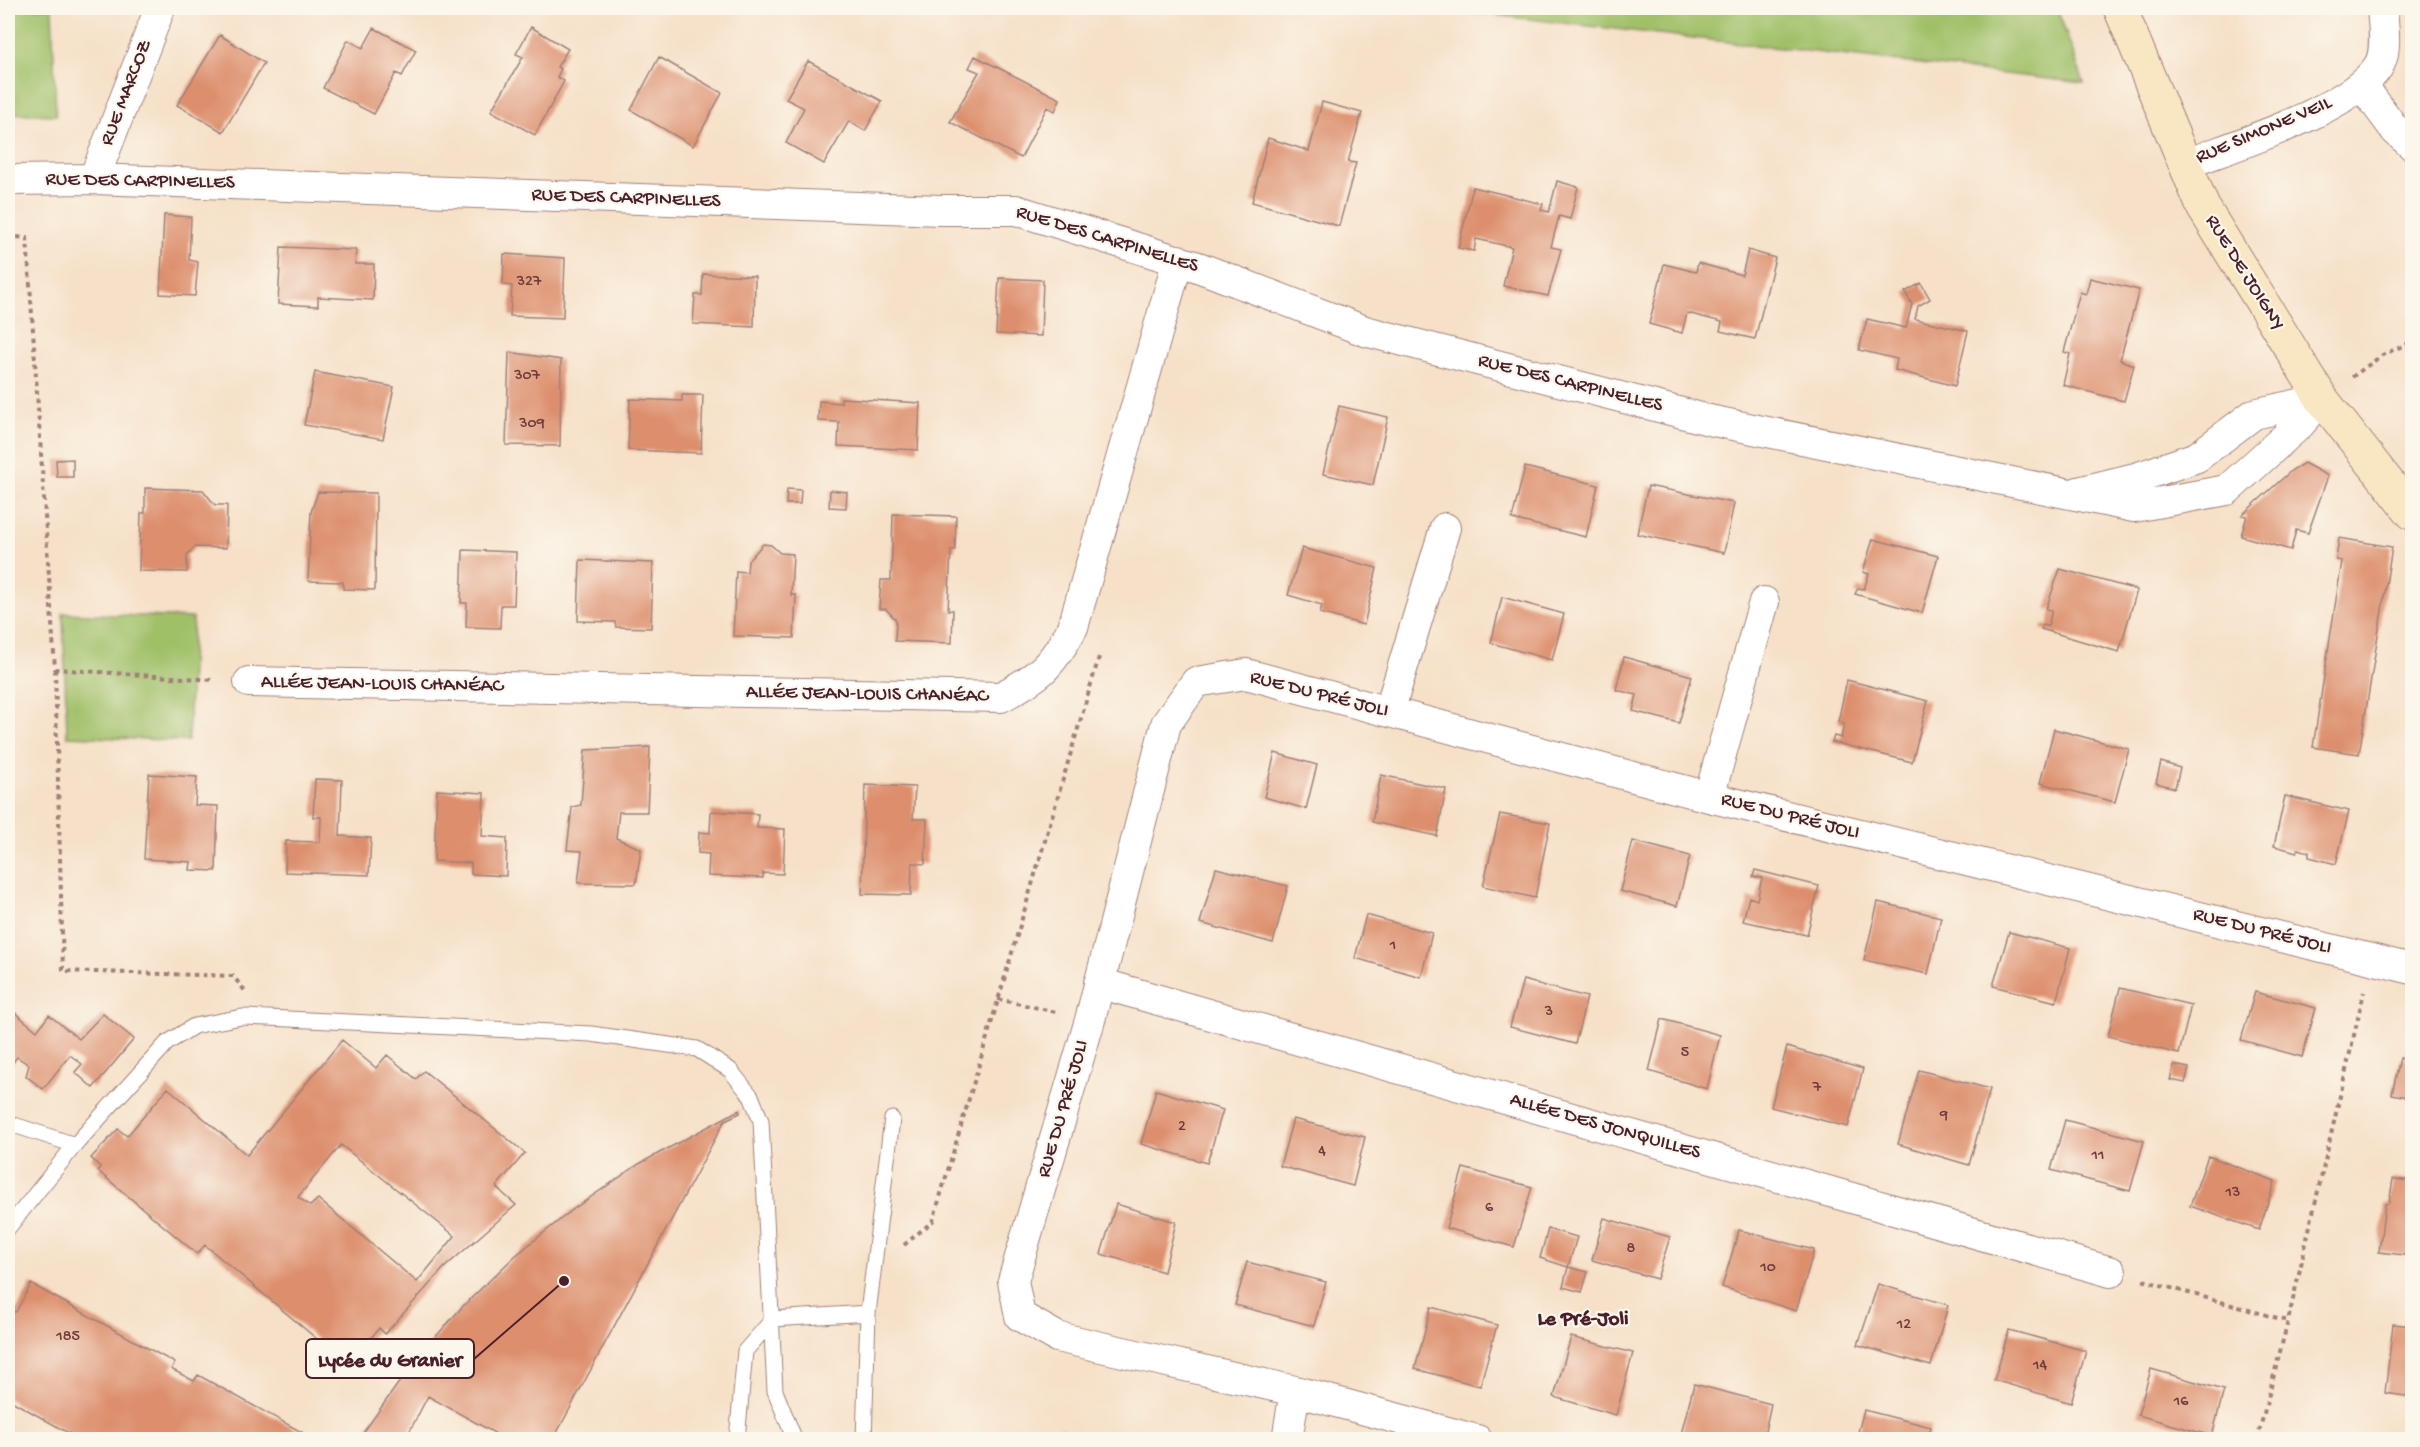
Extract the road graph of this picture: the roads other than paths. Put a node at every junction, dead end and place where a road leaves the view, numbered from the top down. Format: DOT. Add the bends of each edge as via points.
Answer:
graph roads {
  1 [pos="160,8"];
  2 [pos="2120,8"];
  3 [pos="2382,8"];
  4 [pos="2362,85"];
  5 [pos="2412,145"];
  6 [pos="2186,164"];
  7 [pos="94,179"];
  8 [pos="8,180"];
  9 [pos="1178,260"];
  10 [pos="2322,399"];
  11 [pos="2069,494"];
  12 [pos="2412,513"];
  13 [pos="1445,528"];
  14 [pos="1764,602"];
  15 [pos="249,682"];
  16 [pos="1389,712"];
  17 [pos="1709,797"];
  18 [pos="2412,969"];
  19 [pos="1099,983"];
  20 [pos="892,1119"];
  21 [pos="8,1123"];
  22 [pos="75,1145"];
  23 [pos="8,1228"];
  24 [pos="2111,1272"];
  25 [pos="868,1313"];
  26 [pos="773,1319"];
  27 [pos="1295,1391"];
  28 [pos="737,1440"];
  29 [pos="795,1440"];
  30 [pos="864,1440"];
  31 [pos="1287,1440"];
  32 [pos="1477,1440"];
  1 -- 7 [label="street, RUE MARCOZ"];
  2 -- 6 [label="main road, RUE DE JOIGNY"];
  3 -- 4 [label="street, RUE SIMONE VEIL" via="2384,38 2380,65"];
  4 -- 5 [label="street"];
  4 -- 6 [label="street, RUE SIMONE VEIL" via="2308,116"];
  6 -- 10 [label="main road, RUE DE JOIGNY" via="2203,207"];
  7 -- 8 [label="street, RUE DES CARPINELLES"];
  7 -- 9 [label="street, RUE DES CARPINELLES" via="1016,210"];
  9 -- 11 [label="street, RUE DES CARPINELLES" via="1376,334 1709,420"];
  9 -- 15 [label="street, ALLÉE JEAN-LOUIS CHANÉAC" via="1073,627 1056,658 1035,678 1001,697"];
  10 -- 11 [label="street, RUE DES CARPINELLES" via="2254,414 2197,457 2139,477"];
  10 -- 11 [label="street, RUE DES CARPINELLES" via="2227,490 2134,507"];
  10 -- 12 [label="main road, RUE DE JOIGNY"];
  13 -- 16 [label="street"];
  14 -- 17 [label="street"];
  16 -- 17 [label="street, RUE DU PRÉ JOLI"];
  16 -- 19 [label="street, RUE DU PRÉ JOLI" via="1246,674 1196,682 1166,724"];
  17 -- 18 [label="street, RUE DU PRÉ JOLI"];
  19 -- 24 [label="street, ALLÉE DES JONQUILLES"];
  19 -- 27 [label="street, RUE DU PRÉ JOLI" via="1013,1281 1020,1316 1057,1337"];
  20 -- 25 [label="lane"];
  21 -- 22 [label="lane"];
  22 -- 23 [label="lane"];
  22 -- 26 [label="lane" via="167,1043 194,1026 242,1017 591,1034 698,1049 730,1070 751,1096 761,1121"];
  25 -- 26 [label="lane"];
  25 -- 30 [label="lane"];
  26 -- 28 [label="lane" via="745,1351"];
  26 -- 29 [label="lane" via="775,1391"];
  27 -- 31 [label="street"];
  27 -- 32 [label="street, RUE DU PRÉ JOLI"];
}
